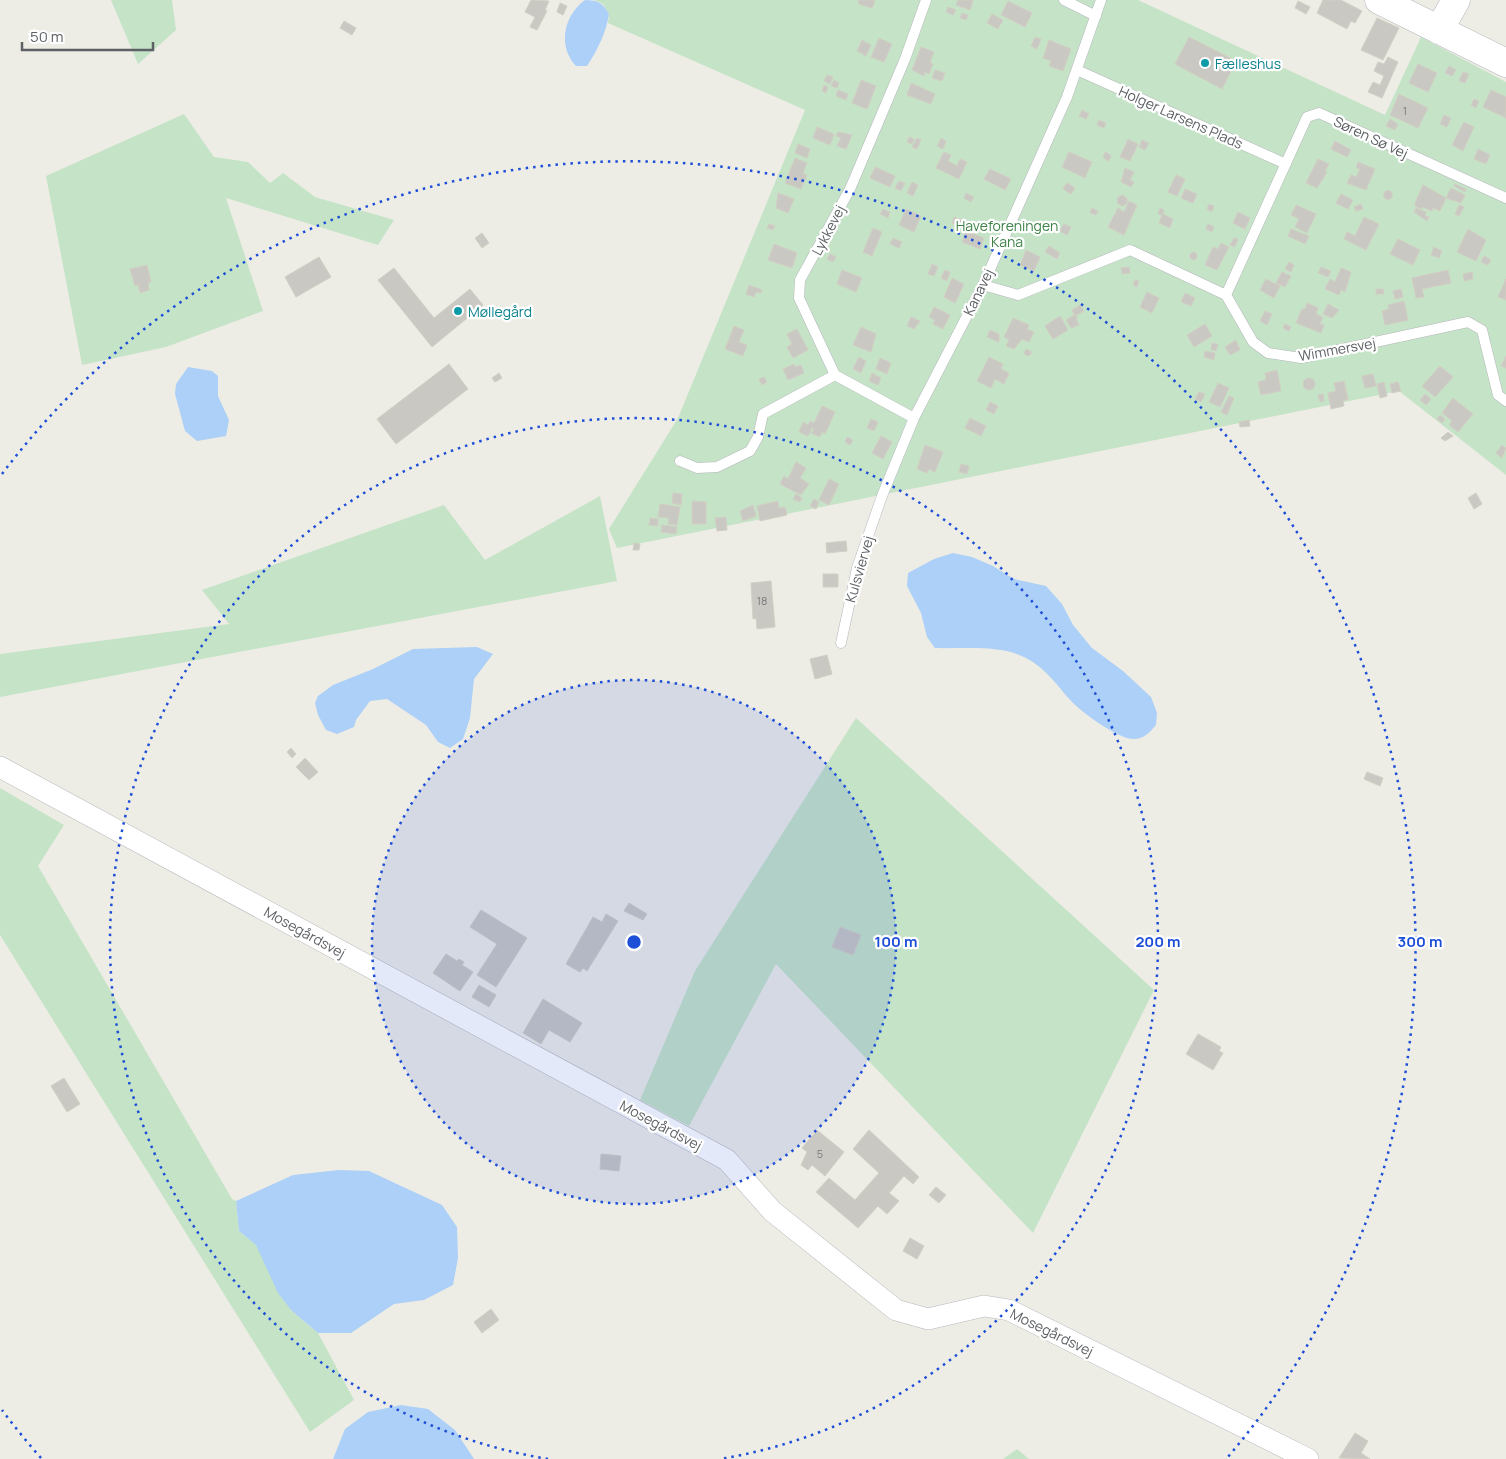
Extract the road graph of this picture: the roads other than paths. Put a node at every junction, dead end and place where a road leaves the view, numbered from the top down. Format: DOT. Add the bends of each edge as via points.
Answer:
graph roads {
  1 [pos="926,0"];
  2 [pos="1064,0"];
  3 [pos="1101,0"];
  4 [pos="1378,0"];
  5 [pos="1456,0"];
  6 [pos="1096,16"];
  7 [pos="1439,30"];
  8 [pos="1506,63"];
  9 [pos="1077,70"];
  10 [pos="1286,164"];
  11 [pos="1506,198"];
  12 [pos="982,285"];
  13 [pos="1226,296"];
  14 [pos="835,376"];
  15 [pos="1506,401"];
  16 [pos="914,418"];
  17 [pos="680,461"];
  18 [pos="882,496"];
  19 [pos="841,643"];
  20 [pos="0,767"];
  21 [pos="1308,1459"];
  1 -- 14 [label="lane, Lykkevej" via="905,59 850,189 800,280 799,298"];
  2 -- 6 [label="lane"];
  3 -- 6 [label="lane, Kanavej"];
  4 -- 7 [label="street"];
  5 -- 7 [label="street"];
  6 -- 9 [label="lane, Kanavej"];
  7 -- 8 [label="street"];
  9 -- 10 [label="lane, Holger Larsens Plads"];
  9 -- 12 [label="lane, Kanavej"];
  10 -- 11 [label="lane, Søren Sø Vej" via="1307,118 1319,113"];
  10 -- 13 [label="lane, Søren Sø Vej"];
  12 -- 13 [label="lane" via="1018,295 1130,250"];
  12 -- 16 [label="lane, Kanavej"];
  13 -- 15 [label="lane, Wimmersvej" via="1253,342 1268,353 1301,358 1468,322 1482,330 1498,395"];
  14 -- 16 [label="lane"];
  14 -- 17 [label="lane" via="763,414 758,437 750,451 717,467 697,468"];
  16 -- 18 [label="lane, Kanavej"];
  18 -- 19 [label="lane, Kulsviervej" via="857,568"];
  20 -- 21 [label="street, Mosegårdsvej" via="727,1160 772,1211 896,1310 928,1319 984,1306 1009,1310"];
}
